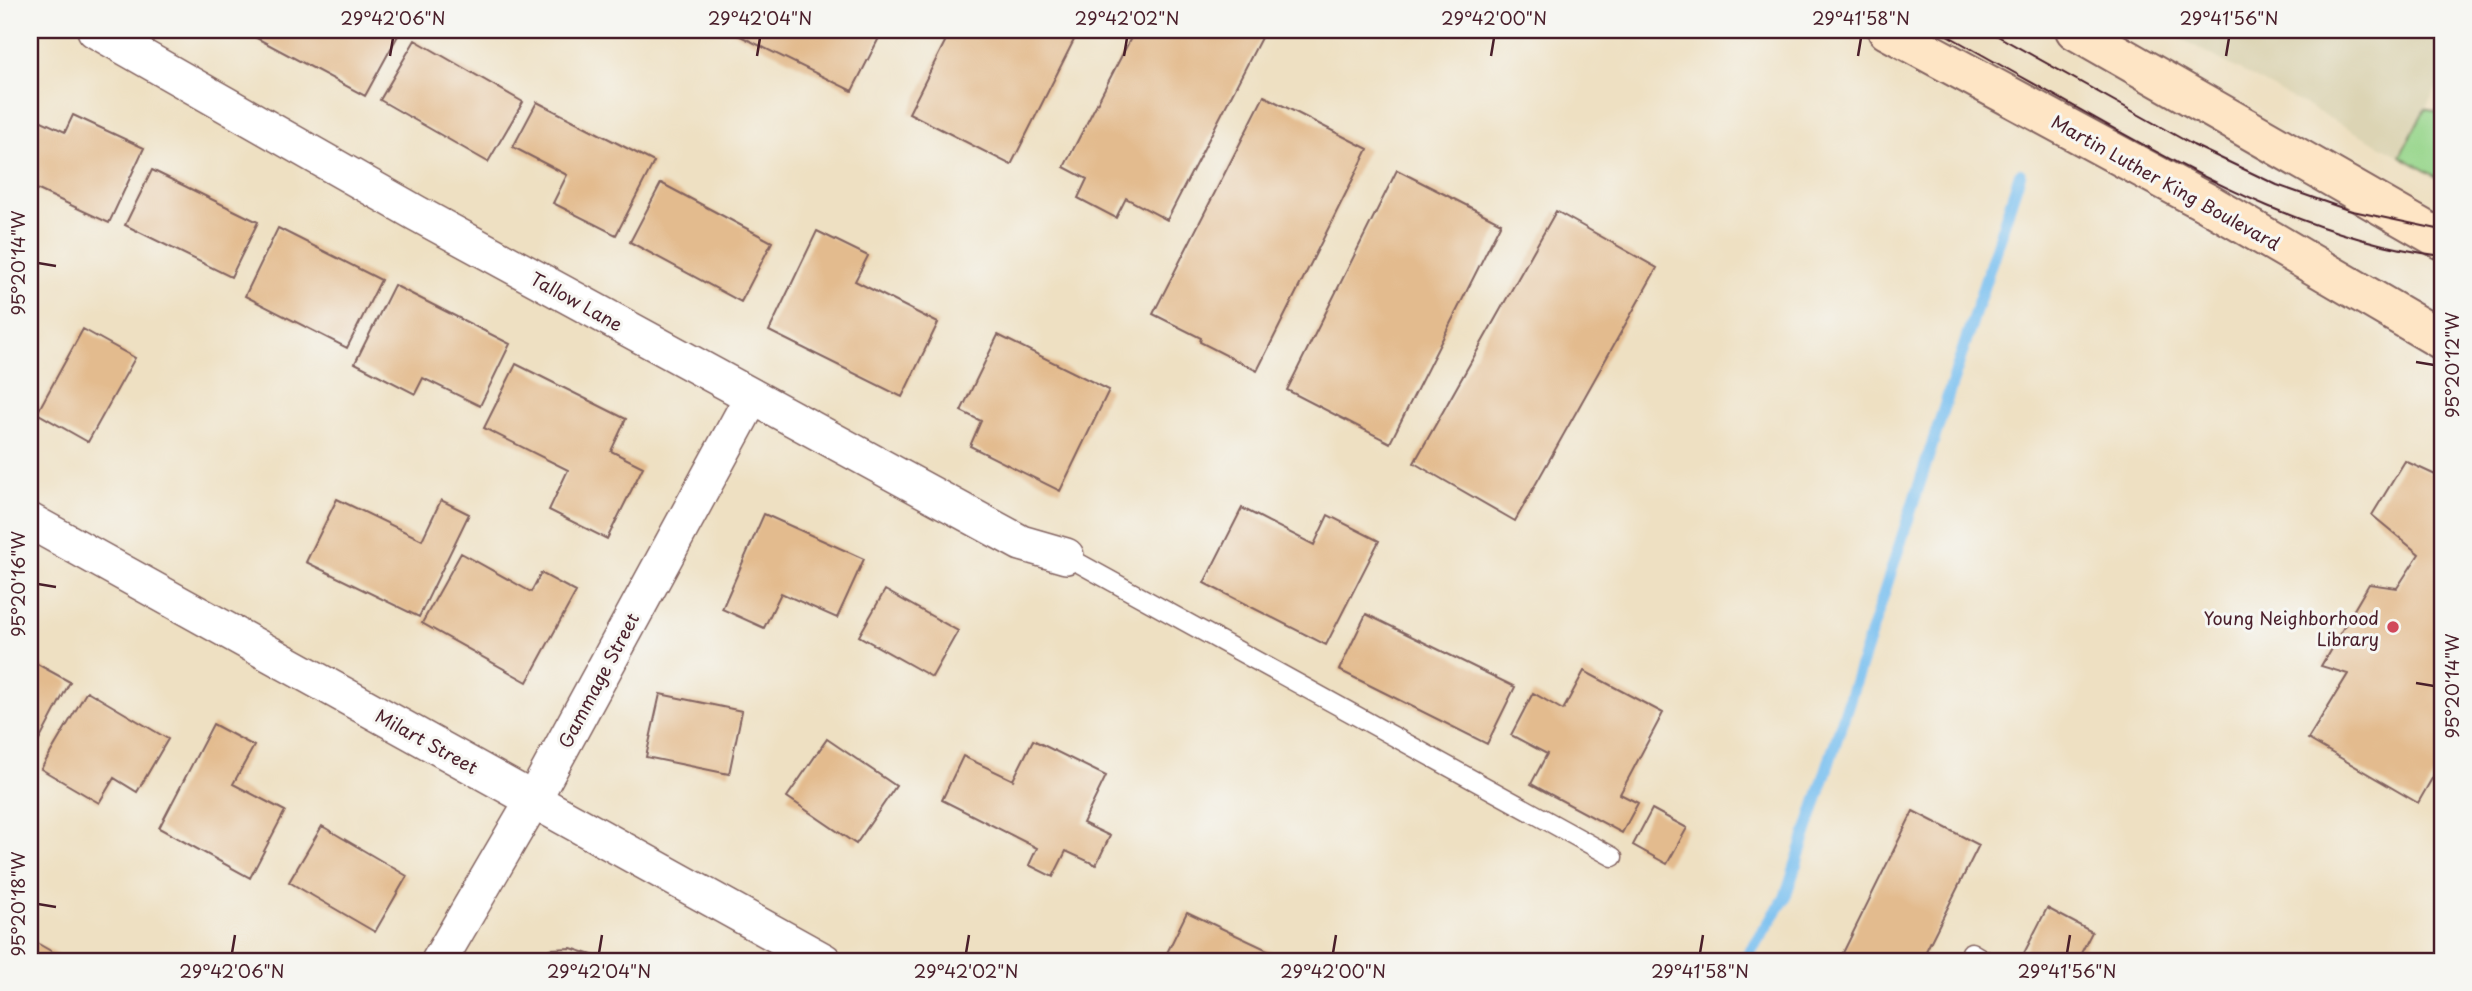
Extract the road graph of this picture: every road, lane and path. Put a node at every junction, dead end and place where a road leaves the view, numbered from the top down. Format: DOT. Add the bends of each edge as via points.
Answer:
graph roads {
  1 [pos="95,30"];
  2 [pos="1887,30"];
  3 [pos="2075,30"];
  4 [pos="2442,240"];
  5 [pos="2442,340"];
  6 [pos="752,397"];
  7 [pos="30,520"];
  8 [pos="1066,556"];
  9 [pos="533,800"];
  10 [pos="1613,857"];
  11 [pos="439,961"];
  12 [pos="824,961"];
  1 -- 6 [label="street, Tallow Lane"];
  2 -- 5 [label="main road, Martin Luther King Boulevard" via="2209,204"];
  3 -- 4 [label="main road"];
  6 -- 8 [label="street, Tallow Lane" via="1021,543"];
  6 -- 9 [label="street, Gammage Street"];
  7 -- 9 [label="street, Milart Street"];
  8 -- 10 [label="lane"];
  9 -- 11 [label="street, Gammage Street"];
  9 -- 12 [label="street, Milart Street"];
}
